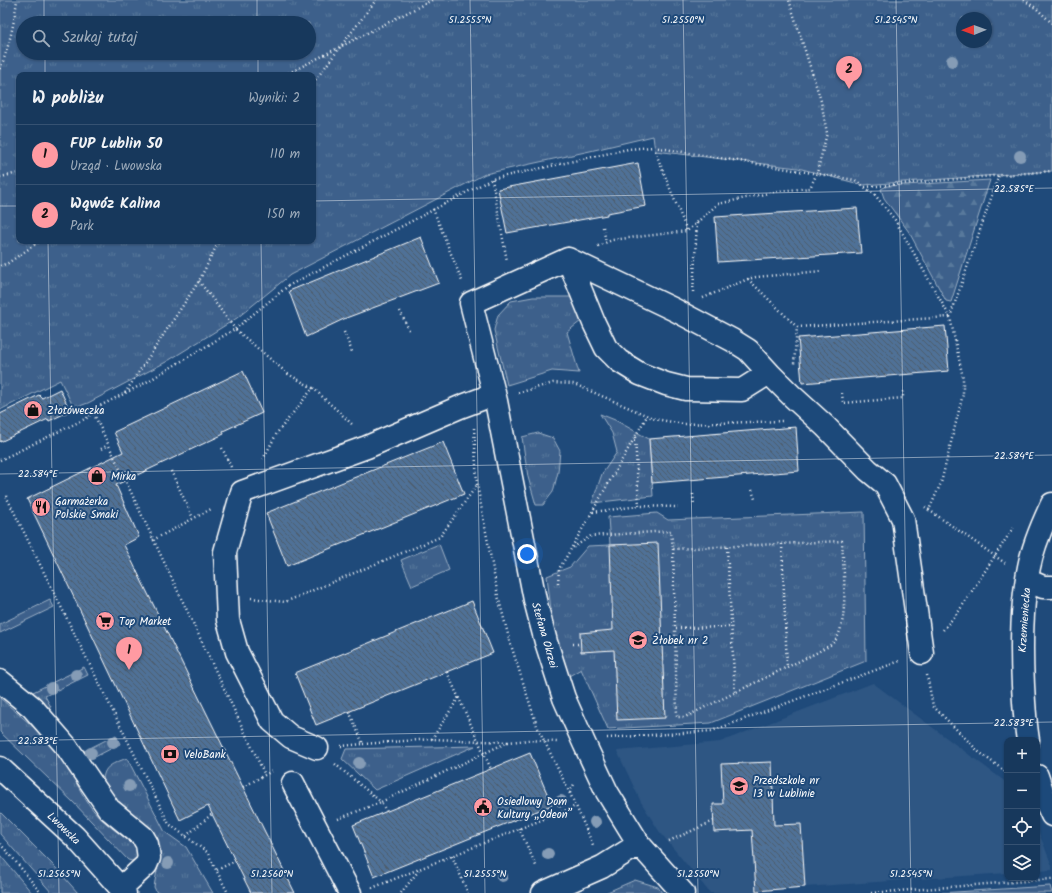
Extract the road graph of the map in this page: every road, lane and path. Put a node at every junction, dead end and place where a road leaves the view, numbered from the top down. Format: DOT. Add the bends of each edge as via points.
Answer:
graph roads {
  1 [pos="17,0"];
  2 [pos="376,0"];
  3 [pos="432,0"];
  4 [pos="789,0"];
  5 [pos="1024,0"];
  6 [pos="1052,23"];
  7 [pos="339,48"];
  8 [pos="315,60"];
  9 [pos="316,60"];
  10 [pos="0,69"];
  11 [pos="292,72"];
  12 [pos="316,79"];
  13 [pos="655,151"];
  14 [pos="1052,171"];
  15 [pos="817,173"];
  16 [pos="16,174"];
  17 [pos="999,175"];
  18 [pos="0,177"];
  19 [pos="492,178"];
  20 [pos="865,187"];
  21 [pos="433,209"];
  22 [pos="697,222"];
  23 [pos="603,227"];
  24 [pos="687,231"];
  25 [pos="606,242"];
  26 [pos="218,244"];
  27 [pos="35,245"];
  28 [pos="568,259"];
  29 [pos="0,266"];
  30 [pos="822,270"];
  31 [pos="756,277"];
  32 [pos="748,279"];
  33 [pos="199,281"];
  34 [pos="512,285"];
  35 [pos="693,295"];
  36 [pos="471,303"];
  37 [pos="400,311"];
  38 [pos="950,318"];
  39 [pos="797,327"];
  40 [pos="235,329"];
  41 [pos="409,330"];
  42 [pos="344,332"];
  43 [pos="353,354"];
  44 [pos="769,373"];
  45 [pos="313,388"];
  46 [pos="903,389"];
  47 [pos="125,393"];
  48 [pos="842,393"];
  49 [pos="495,396"];
  50 [pos="792,396"];
  51 [pos="92,410"];
  52 [pos="647,416"];
  53 [pos="791,421"];
  54 [pos="474,422"];
  55 [pos="635,436"];
  56 [pos="374,444"];
  57 [pos="108,446"];
  58 [pos="101,449"];
  59 [pos="0,460"];
  60 [pos="171,471"];
  61 [pos="477,484"];
  62 [pos="752,490"];
  63 [pos="242,492"];
  64 [pos="693,494"];
  65 [pos="6,496"];
  66 [pos="755,499"];
  67 [pos="1052,504"];
  68 [pos="694,505"];
  69 [pos="640,506"];
  70 [pos="923,506"];
  71 [pos="678,507"];
  72 [pos="929,510"];
  73 [pos="593,512"];
  74 [pos="193,518"];
  75 [pos="153,540"];
  76 [pos="782,544"];
  77 [pos="727,547"];
  78 [pos="571,549"];
  79 [pos="673,550"];
  80 [pos="1027,580"];
  81 [pos="1052,587"];
  82 [pos="557,590"];
  83 [pos="226,595"];
  84 [pos="731,627"];
  85 [pos="675,628"];
  86 [pos="922,653"];
  87 [pos="787,668"];
  88 [pos="447,672"];
  89 [pos="0,681"];
  90 [pos="735,693"];
  91 [pos="459,697"];
  92 [pos="349,712"];
  93 [pos="1028,737"];
  94 [pos="604,738"];
  95 [pos="432,739"];
  96 [pos="478,740"];
  97 [pos="508,742"];
  98 [pos="545,742"];
  99 [pos="363,744"];
  100 [pos="317,748"];
  101 [pos="484,753"];
  102 [pos="0,768"];
  103 [pos="491,769"];
  104 [pos="1004,771"];
  105 [pos="265,775"];
  106 [pos="292,783"];
  107 [pos="1040,785"];
  108 [pos="381,802"];
  109 [pos="576,806"];
  110 [pos="386,811"];
  111 [pos="212,814"];
  112 [pos="1052,815"];
  113 [pos="714,821"];
  114 [pos="333,822"];
  115 [pos="519,828"];
  116 [pos="186,836"];
  117 [pos="668,842"];
  118 [pos="0,844"];
  119 [pos="639,844"];
  120 [pos="452,856"];
  121 [pos="235,861"];
  122 [pos="602,867"];
  123 [pos="420,868"];
  124 [pos="537,868"];
  125 [pos="217,870"];
  126 [pos="1052,879"];
  127 [pos="371,888"];
  128 [pos="123,891"];
  129 [pos="42,893"];
  130 [pos="228,893"];
  131 [pos="350,893"];
  132 [pos="401,893"];
  133 [pos="468,893"];
  134 [pos="542,893"];
  135 [pos="683,893"];
  136 [pos="871,893"];
  1 -- 10 [label="path" via="7,52"];
  2 -- 7 [label="path"];
  3 -- 7 [label="path"];
  4 -- 15 [label="path" via="821,101 827,133"];
  5 -- 6 [label="path"];
  7 -- 9 [label="path"];
  7 -- 12 [label="path"];
  8 -- 11 [label="path"];
  13 -- 24 [label="path"];
  14 -- 17 [label="path"];
  15 -- 19 [label="path" via="653,147 628,149"];
  15 -- 20 [label="path" via="855,180"];
  15 -- 22 [label="path" via="810,188 778,191 718,204"];
  16 -- 18 [label="path"];
  17 -- 20 [label="path"];
  17 -- 38 [label="path"];
  19 -- 21 [label="path"];
  19 -- 34 [label="path"];
  20 -- 38 [label="path" via="875,195 895,220"];
  21 -- 36 [label="path"];
  21 -- 40 [label="path" via="288,286"];
  22 -- 24 [label="path"];
  22 -- 35 [label="path"];
  23 -- 25 [label="path"];
  24 -- 25 [label="path"];
  25 -- 28 [label="path"];
  26 -- 33 [label="path"];
  27 -- 29 [label="path"];
  28 -- 34 [label="street"];
  28 -- 44 [label="street" via="732,340 748,350"];
  28 -- 44 [label="street" via="606,348 619,361 640,374 686,389 742,390"];
  30 -- 31 [label="path"];
  32 -- 39 [label="path"];
  33 -- 40 [label="path"];
  33 -- 47 [label="path"];
  34 -- 36 [label="street"];
  36 -- 49 [label="street, Stefana Okrzei"];
  37 -- 41 [label="path"];
  38 -- 39 [label="path"];
  38 -- 72 [label="path" via="964,378 963,394 941,482"];
  39 -- 50 [label="path"];
  40 -- 45 [label="path" via="288,374"];
  40 -- 47 [label="path"];
  42 -- 43 [label="path"];
  44 -- 50 [label="street"];
  45 -- 56 [label="path"];
  45 -- 63 [label="path" via="278,434"];
  46 -- 48 [label="path" via="903,398 842,403"];
  47 -- 51 [label="path"];
  49 -- 52 [label="path" via="553,383 574,384"];
  49 -- 56 [label="street" via="460,407"];
  49 -- 119 [label="street, Stefana Okrzei" via="535,600 564,698 607,792"];
  50 -- 86 [label="street" via="885,484 903,519"];
  51 -- 57 [label="path"];
  51 -- 59 [label="path" via="89,417"];
  52 -- 53 [label="path" via="684,424"];
  52 -- 55 [label="path"];
  54 -- 61 [label="path"];
  55 -- 69 [label="path"];
  55 -- 73 [label="path"];
  56 -- 63 [label="street"];
  57 -- 58 [label="path"];
  57 -- 75 [label="path"];
  60 -- 74 [label="path"];
  61 -- 83 [label="path" via="440,537 285,602"];
  61 -- 98 [label="path" via="498,596 510,642 537,726"];
  62 -- 66 [label="path"];
  63 -- 74 [label="path"];
  63 -- 83 [label="street" via="225,552"];
  64 -- 68 [label="path"];
  65 -- 116 [label="path" via="169,824"];
  67 -- 80 [label="street, Krzemieniecka" via="1042,526"];
  69 -- 71 [label="path"];
  69 -- 73 [label="path"];
  70 -- 72 [label="path"];
  72 -- 86 [label="path" via="996,556 959,611"];
  73 -- 78 [label="path"];
  74 -- 75 [label="path"];
  75 -- 105 [label="path"];
  76 -- 77 [label="path"];
  76 -- 87 [label="path"];
  76 -- 87 [label="path" via="842,541 844,603 840,630 834,642"];
  77 -- 79 [label="path"];
  77 -- 84 [label="path"];
  78 -- 79 [label="path" via="591,536 671,531"];
  78 -- 82 [label="path" via="559,569"];
  79 -- 85 [label="path"];
  80 -- 81 [label="street" via="1043,587"];
  80 -- 93 [label="street, Krzemieniecka" via="1022,630"];
  83 -- 100 [label="street" via="228,620 237,652 272,721 291,736"];
  84 -- 85 [label="path"];
  84 -- 90 [label="path"];
  85 -- 90 [label="path" via="677,717 685,717"];
  86 -- 94 [label="path" via="712,731"];
  86 -- 104 [label="path" via="933,706 978,752"];
  87 -- 90 [label="path"];
  88 -- 91 [label="path"];
  89 -- 128 [label="street" via="32,707 66,746 109,809 147,844 150,858"];
  91 -- 95 [label="path"];
  91 -- 96 [label="path"];
  92 -- 99 [label="path"];
  95 -- 96 [label="path"];
  95 -- 99 [label="path"];
  96 -- 97 [label="path"];
  96 -- 101 [label="path"];
  97 -- 98 [label="path"];
  97 -- 101 [label="path"];
  98 -- 109 [label="path"];
  99 -- 100 [label="path"];
  100 -- 108 [label="path"];
  101 -- 103 [label="path"];
  101 -- 108 [label="path"];
  102 -- 128 [label="street, Lwowska" via="75,837"];
  106 -- 131 [label="street"];
  107 -- 112 [label="street"];
  108 -- 110 [label="path"];
  108 -- 114 [label="path"];
  109 -- 115 [label="path"];
  109 -- 122 [label="path"];
  111 -- 116 [label="path"];
  113 -- 117 [label="path"];
  115 -- 120 [label="path"];
  115 -- 124 [label="path"];
  116 -- 125 [label="path" via="207,852"];
  118 -- 129 [label="path"];
  119 -- 122 [label="street"];
  119 -- 135 [label="street, Stefana Okrzei"];
  120 -- 123 [label="path"];
  120 -- 133 [label="path"];
  121 -- 125 [label="path"];
  122 -- 134 [label="street"];
  123 -- 127 [label="path"];
  123 -- 132 [label="path"];
  125 -- 130 [label="path"];
  126 -- 136 [label="path"];
}
